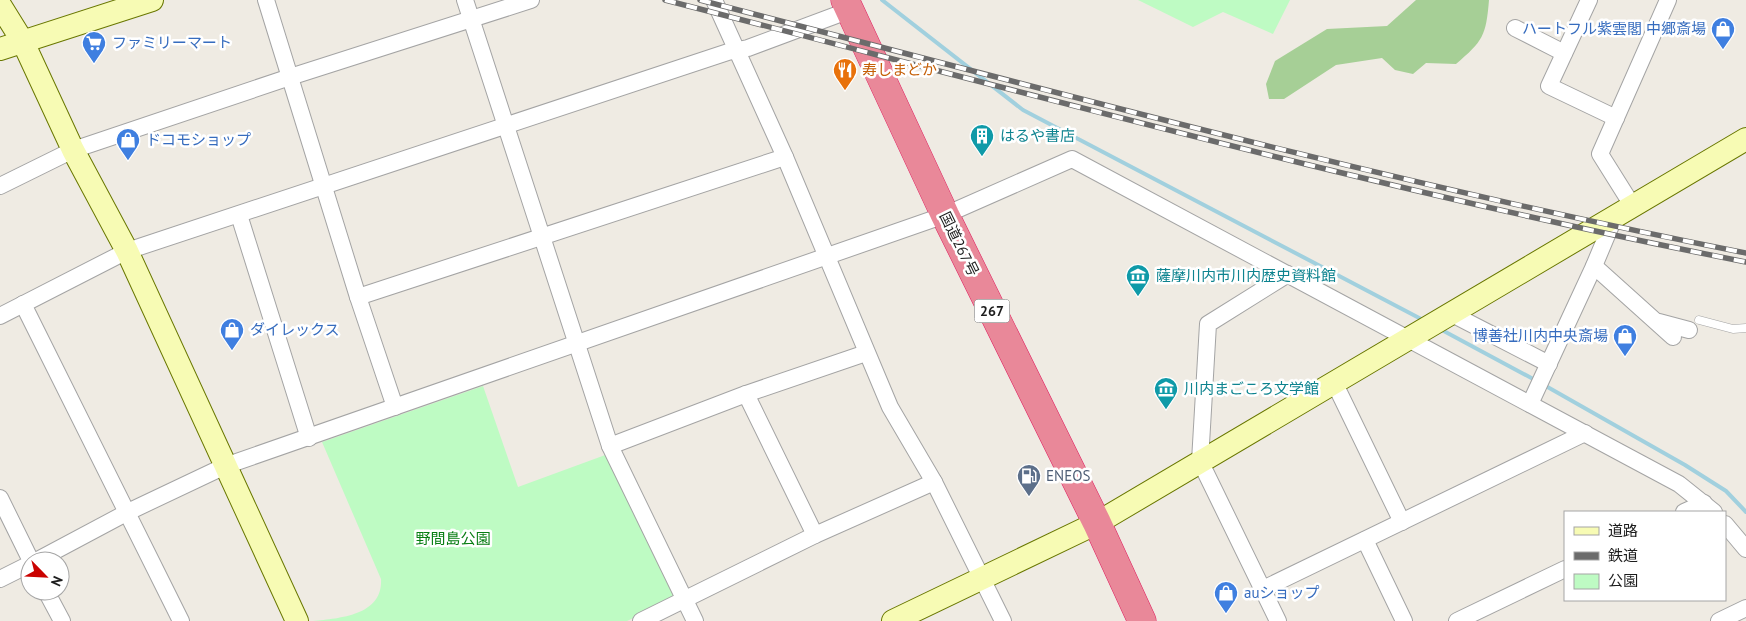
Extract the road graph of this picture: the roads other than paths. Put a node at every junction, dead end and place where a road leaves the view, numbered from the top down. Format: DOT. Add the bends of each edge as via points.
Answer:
graph roads {
  1 [pos="152,0"];
  2 [pos="266,0"];
  3 [pos="465,0"];
  4 [pos="531,0"];
  5 [pos="714,0"];
  6 [pos="1589,0"];
  7 [pos="1668,0"];
  8 [pos="0,5"];
  9 [pos="847,5"];
  10 [pos="472,20"];
  11 [pos="1515,28"];
  12 [pos="23,42"];
  13 [pos="0,49"];
  14 [pos="737,50"];
  15 [pos="1564,53"];
  16 [pos="290,77"];
  17 [pos="1616,118"];
  18 [pos="506,127"];
  19 [pos="1746,139"];
  20 [pos="74,150"];
  21 [pos="785,156"];
  22 [pos="0,186"];
  23 [pos="324,187"];
  24 [pos="1624,210"];
  25 [pos="239,215"];
  26 [pos="945,215"];
  27 [pos="542,236"];
  28 [pos="127,251"];
  29 [pos="827,256"];
  30 [pos="1594,266"];
  31 [pos="1288,274"];
  32 [pos="358,297"];
  33 [pos="23,304"];
  34 [pos="0,316"];
  35 [pos="1443,317"];
  36 [pos="1652,320"];
  37 [pos="1694,325"];
  38 [pos="1746,328"];
  39 [pos="1413,336"];
  40 [pos="1673,337"];
  41 [pos="578,343"];
  42 [pos="866,353"];
  43 [pos="1547,369"];
  44 [pos="1334,382"];
  45 [pos="746,394"];
  46 [pos="1533,397"];
  47 [pos="395,407"];
  48 [pos="1585,433"];
  49 [pos="309,438"];
  50 [pos="610,446"];
  51 [pos="1200,461"];
  52 [pos="225,466"];
  53 [pos="934,482"];
  54 [pos="0,498"];
  55 [pos="1709,507"];
  56 [pos="1689,511"];
  57 [pos="128,512"];
  58 [pos="1402,522"];
  59 [pos="1097,523"];
  60 [pos="1726,525"];
  61 [pos="815,535"];
  62 [pos="1365,540"];
  63 [pos="1746,550"];
  64 [pos="24,551"];
  65 [pos="55,551"];
  66 [pos="20,568"];
  67 [pos="1564,569"];
  68 [pos="0,578"];
  69 [pos="982,578"];
  70 [pos="1263,589"];
  71 [pos="684,600"];
  72 [pos="51,601"];
  73 [pos="1746,608"];
  74 [pos="291,619"];
  75 [pos="62,621"];
  76 [pos="181,621"];
  77 [pos="641,621"];
  78 [pos="695,621"];
  79 [pos="893,621"];
  80 [pos="1003,621"];
  81 [pos="1142,621"];
  82 [pos="1278,621"];
  83 [pos="1404,621"];
  84 [pos="1457,621"];
  85 [pos="1719,621"];
  1 -- 12 [label="street"];
  2 -- 16 [label="street"];
  3 -- 10 [label="street"];
  4 -- 10 [label="street"];
  5 -- 14 [label="street"];
  6 -- 15 [label="street"];
  7 -- 17 [label="street"];
  8 -- 12 [label="street"];
  9 -- 14 [label="street"];
  9 -- 26 [label="highway, 国道267号 / 267"];
  10 -- 16 [label="street"];
  10 -- 18 [label="street"];
  11 -- 15 [label="street"];
  12 -- 13 [label="street"];
  12 -- 20 [label="street"];
  14 -- 18 [label="street"];
  14 -- 21 [label="street"];
  15 -- 17 [label="street" via="1549,86"];
  16 -- 20 [label="street"];
  16 -- 23 [label="street"];
  17 -- 24 [label="street" via="1600,154"];
  18 -- 23 [label="street"];
  18 -- 27 [label="street"];
  19 -- 24 [label="street"];
  20 -- 22 [label="street"];
  20 -- 28 [label="street"];
  21 -- 27 [label="street"];
  21 -- 29 [label="street"];
  23 -- 25 [label="street"];
  23 -- 32 [label="street"];
  24 -- 30 [label="street"];
  24 -- 35 [label="street"];
  25 -- 28 [label="street"];
  25 -- 49 [label="street"];
  26 -- 29 [label="street"];
  26 -- 31 [label="street" via="1072,160"];
  26 -- 59 [label="highway, 国道267号 / 267"];
  27 -- 32 [label="street"];
  27 -- 41 [label="street"];
  28 -- 33 [label="street"];
  28 -- 52 [label="street"];
  29 -- 41 [label="street"];
  29 -- 42 [label="street"];
  30 -- 36 [label="street"];
  30 -- 43 [label="street"];
  31 -- 39 [label="street"];
  31 -- 51 [label="street" via="1208,324"];
  32 -- 47 [label="street"];
  33 -- 34 [label="street"];
  33 -- 57 [label="street"];
  35 -- 39 [label="street"];
  35 -- 43 [label="street"];
  36 -- 37 [label="street"];
  36 -- 40 [label="street"];
  37 -- 38 [label="lane"];
  39 -- 44 [label="street"];
  39 -- 46 [label="street"];
  41 -- 47 [label="street"];
  41 -- 50 [label="street"];
  42 -- 45 [label="street"];
  42 -- 53 [label="street" via="890,408"];
  43 -- 46 [label="street"];
  44 -- 51 [label="street"];
  44 -- 58 [label="street"];
  45 -- 50 [label="street"];
  45 -- 61 [label="street"];
  46 -- 48 [label="street"];
  47 -- 49 [label="street"];
  48 -- 55 [label="street" via="1679,484"];
  48 -- 58 [label="street"];
  49 -- 52 [label="street"];
  50 -- 71 [label="street"];
  51 -- 59 [label="street"];
  51 -- 70 [label="street"];
  52 -- 57 [label="street"];
  52 -- 74 [label="street"];
  53 -- 61 [label="street"];
  53 -- 69 [label="street"];
  54 -- 64 [label="street"];
  55 -- 56 [label="street"];
  57 -- 65 [label="street"];
  57 -- 76 [label="street"];
  58 -- 62 [label="street"];
  59 -- 69 [label="street"];
  59 -- 81 [label="highway, 国道267号 / 267"];
  60 -- 63 [label="street"];
  61 -- 71 [label="street"];
  62 -- 70 [label="street"];
  62 -- 83 [label="street"];
  66 -- 68 [label="street"];
  67 -- 84 [label="street"];
  69 -- 79 [label="street"];
  69 -- 80 [label="street"];
  70 -- 82 [label="street"];
  71 -- 77 [label="street"];
  71 -- 78 [label="street"];
  72 -- 75 [label="street"];
  73 -- 85 [label="street"];
}
